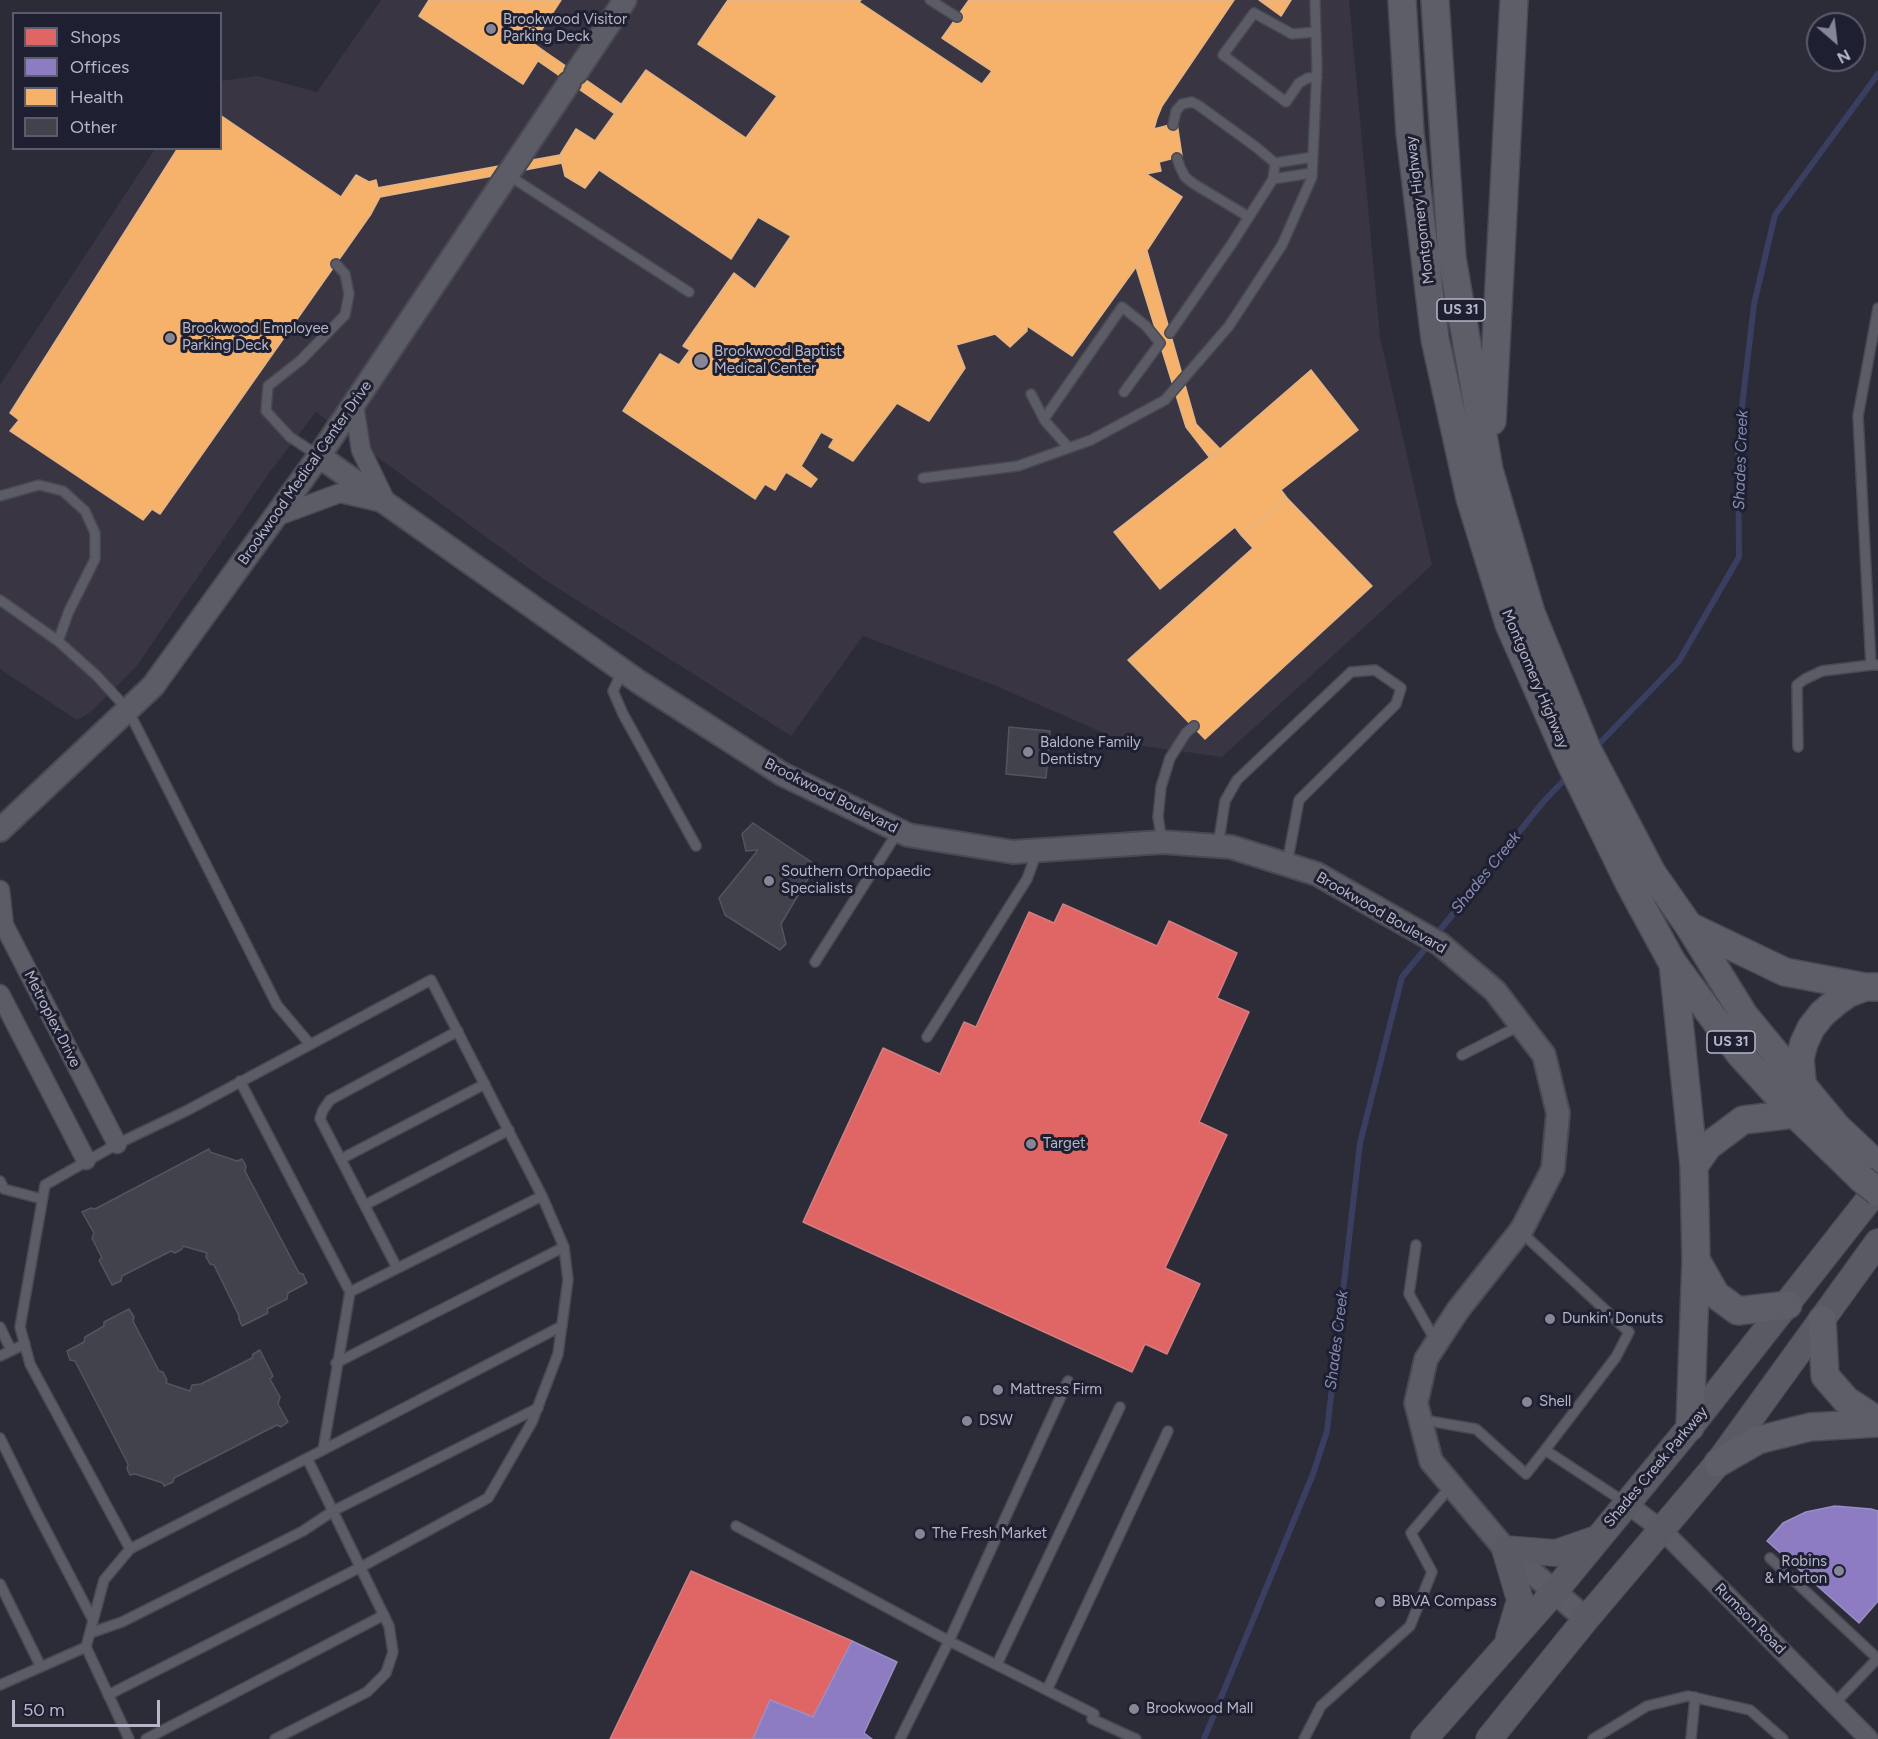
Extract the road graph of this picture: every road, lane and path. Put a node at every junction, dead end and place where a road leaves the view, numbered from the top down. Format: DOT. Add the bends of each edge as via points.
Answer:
graph roads {
  1 [pos="625,0"];
  2 [pos="930,0"];
  3 [pos="1315,0"];
  4 [pos="1382,0"];
  5 [pos="1402,0"];
  6 [pos="1435,0"];
  7 [pos="1514,0"];
  8 [pos="957,17"];
  9 [pos="1316,32"];
  10 [pos="1317,77"];
  11 [pos="1173,125"];
  12 [pos="1410,133"];
  13 [pos="1313,157"];
  14 [pos="1177,158"];
  15 [pos="1275,163"];
  16 [pos="1312,173"];
  17 [pos="508,175"];
  18 [pos="1273,179"];
  19 [pos="1249,217"];
  20 [pos="336,264"];
  21 [pos="689,292"];
  22 [pos="1878,308"];
  23 [pos="1170,333"];
  24 [pos="1124,392"];
  25 [pos="1031,394"];
  26 [pos="354,405"];
  27 [pos="1044,419"];
  28 [pos="1068,447"];
  29 [pos="320,456"];
  30 [pos="1489,470"];
  31 [pos="923,478"];
  32 [pos="0,496"];
  33 [pos="387,504"];
  34 [pos="275,517"];
  35 [pos="0,600"];
  36 [pos="1520,619"];
  37 [pos="58,641"];
  38 [pos="1874,665"];
  39 [pos="622,670"];
  40 [pos="128,710"];
  41 [pos="1194,726"];
  42 [pos="1798,747"];
  43 [pos="0,830"];
  44 [pos="899,830"];
  45 [pos="1162,842"];
  46 [pos="696,846"];
  47 [pos="1218,846"];
  48 [pos="1038,850"];
  49 [pos="1287,865"];
  50 [pos="1640,878"];
  51 [pos="0,890"];
  52 [pos="1689,926"];
  53 [pos="815,962"];
  54 [pos="1672,962"];
  55 [pos="1871,987"];
  56 [pos="0,994"];
  57 [pos="1521,1025"];
  58 [pos="458,1031"];
  59 [pos="927,1037"];
  60 [pos="309,1043"];
  61 [pos="1462,1055"];
  62 [pos="240,1081"];
  63 [pos="1802,1082"];
  64 [pos="484,1084"];
  65 [pos="1795,1114"];
  66 [pos="509,1130"];
  67 [pos="117,1144"];
  68 [pos="341,1159"];
  69 [pos="86,1160"];
  70 [pos="1694,1166"];
  71 [pos="1875,1178"];
  72 [pos="0,1181"];
  73 [pos="542,1196"];
  74 [pos="42,1199"];
  75 [pos="365,1205"];
  76 [pos="1520,1231"];
  77 [pos="1878,1242"];
  78 [pos="1416,1245"];
  79 [pos="564,1246"];
  80 [pos="1696,1260"];
  81 [pos="398,1268"];
  82 [pos="350,1292"];
  83 [pos="1788,1305"];
  84 [pos="1821,1320"];
  85 [pos="562,1326"];
  86 [pos="0,1327"];
  87 [pos="1437,1342"];
  88 [pos="25,1344"];
  89 [pos="11,1350"];
  90 [pos="0,1356"];
  91 [pos="336,1363"];
  92 [pos="1068,1381"];
  93 [pos="1120,1407"];
  94 [pos="537,1408"];
  95 [pos="1420,1420"];
  96 [pos="1878,1422"];
  97 [pos="1690,1427"];
  98 [pos="1168,1431"];
  99 [pos="0,1438"];
  100 [pos="323,1450"];
  101 [pos="1545,1450"];
  102 [pos="307,1458"];
  103 [pos="1718,1463"];
  104 [pos="1451,1486"];
  105 [pos="1626,1503"];
  106 [pos="333,1511"];
  107 [pos="736,1526"];
  108 [pos="1662,1530"];
  109 [pos="1596,1539"];
  110 [pos="130,1549"];
  111 [pos="1505,1549"];
  112 [pos="1770,1558"];
  113 [pos="360,1567"];
  114 [pos="0,1584"];
  115 [pos="1555,1591"];
  116 [pos="384,1615"];
  117 [pos="1586,1619"];
  118 [pos="93,1620"];
  119 [pos="90,1633"];
  120 [pos="949,1641"];
  121 [pos="1507,1645"];
  122 [pos="86,1647"];
  123 [pos="1878,1658"];
  124 [pos="997,1664"];
  125 [pos="41,1667"];
  126 [pos="0,1684"];
  127 [pos="1047,1690"];
  128 [pos="108,1695"];
  129 [pos="1695,1697"];
  130 [pos="1834,1704"];
  131 [pos="1132,1737"];
  132 [pos="129,1739"];
  133 [pos="146,1739"];
  134 [pos="275,1739"];
  135 [pos="900,1739"];
  136 [pos="1304,1739"];
  137 [pos="1424,1739"];
  138 [pos="1489,1739"];
  139 [pos="1593,1739"];
  140 [pos="1691,1739"];
  141 [pos="1783,1739"];
  142 [pos="1869,1739"];
  1 -- 17 [label="street, Brookwood Medical Center Drive"];
  2 -- 8 [label="lane"];
  3 -- 9 [label="lane"];
  4 -- 12 [label="main road"];
  5 -- 12 [label="main road, Montgomery Highway / US 31"];
  6 -- 30 [label="main road, Montgomery Highway / US 31" via="1452,258"];
  7 -- 30 [label="main road"];
  9 -- 10 [label="lane"];
  9 -- 10 [label="lane" via="1292,34 1254,13 1223,55 1286,102 1305,79"];
  10 -- 13 [label="lane"];
  11 -- 15 [label="lane" via="1176,111 1191,102"];
  12 -- 36 [label="main road, Montgomery Highway / US 31" via="1436,339 1470,498"];
  13 -- 15 [label="lane"];
  13 -- 16 [label="lane"];
  14 -- 19 [label="lane" via="1185,177"];
  15 -- 18 [label="lane"];
  16 -- 18 [label="lane"];
  16 -- 28 [label="lane" via="1282,245 1229,326 1165,400 1091,440"];
  17 -- 21 [label="lane"];
  17 -- 26 [label="street, Brookwood Medical Center Drive"];
  18 -- 19 [label="lane"];
  19 -- 23 [label="lane"];
  20 -- 29 [label="lane" via="345,274 349,294 345,315 301,360 268,386 267,394 266,411 290,437"];
  22 -- 38 [label="lane" via="1858,416"];
  24 -- 27 [label="lane" via="1160,343 1122,307"];
  25 -- 27 [label="lane"];
  26 -- 29 [label="street, Brookwood Medical Center Drive"];
  26 -- 33 [label="street, Brookwood Boulevard" via="361,450"];
  27 -- 28 [label="lane"];
  28 -- 31 [label="lane" via="1018,466"];
  29 -- 33 [label="street, Brookwood Boulevard"];
  29 -- 34 [label="street, Brookwood Medical Center Drive"];
  30 -- 36 [label="main road, Montgomery Highway / US 31"];
  32 -- 37 [label="lane" via="39,485 63,492 85,511 95,533 95,559"];
  33 -- 34 [label="street, Brookwood Boulevard" via="340,493"];
  33 -- 39 [label="street, Brookwood Boulevard"];
  34 -- 40 [label="street, Brookwood Medical Center Drive" via="153,686"];
  35 -- 37 [label="lane"];
  36 -- 50 [label="main road, Montgomery Highway / US 31" via="1569,760"];
  37 -- 40 [label="lane"];
  38 -- 42 [label="lane" via="1822,671 1797,686"];
  39 -- 44 [label="street, Brookwood Boulevard" via="782,774"];
  39 -- 46 [label="lane" via="613,691"];
  40 -- 43 [label="street, Brookwood Medical Center Drive"];
  40 -- 60 [label="lane" via="277,1005"];
  41 -- 45 [label="lane" via="1170,758 1161,787 1158,817"];
  44 -- 48 [label="street, Brookwood Boulevard" via="908,835 1013,852"];
  44 -- 53 [label="lane"];
  45 -- 47 [label="street, Brookwood Boulevard"];
  45 -- 48 [label="street, Brookwood Boulevard"];
  47 -- 49 [label="street, Brookwood Boulevard"];
  47 -- 49 [label="lane" via="1225,801 1237,780 1351,672 1375,670 1401,688 1396,704 1299,800"];
  48 -- 59 [label="lane" via="1027,879"];
  49 -- 57 [label="street, Brookwood Boulevard" via="1317,874 1434,941 1496,991"];
  50 -- 52 [label="main road, Montgomery Highway / US 31"];
  50 -- 54 [label="main road, Montgomery Highway / US 31"];
  51 -- 67 [label="street, Metroplex Drive" via="4,925"];
  52 -- 55 [label="main road" via="1785,972"];
  52 -- 63 [label="main road, Montgomery Highway / US 31" via="1744,1015"];
  54 -- 65 [label="main road, Montgomery Highway / US 31" via="1740,1054"];
  54 -- 70 [label="main road"];
  55 -- 63 [label="main road" via="1849,993 1811,1028 1800,1058"];
  56 -- 69 [label="street"];
  57 -- 61 [label="lane"];
  57 -- 76 [label="street, Brookwood Boulevard" via="1544,1055 1558,1113 1553,1169"];
  58 -- 60 [label="lane" via="431,980"];
  58 -- 64 [label="lane"];
  58 -- 68 [label="lane" via="330,1100 320,1119"];
  60 -- 62 [label="lane"];
  62 -- 67 [label="lane"];
  62 -- 82 [label="lane"];
  63 -- 71 [label="main road, Montgomery Highway / US 31"];
  64 -- 66 [label="lane"];
  64 -- 68 [label="lane"];
  65 -- 70 [label="main road" via="1743,1120 1708,1146"];
  65 -- 71 [label="main road, Montgomery Highway / US 31"];
  66 -- 73 [label="lane"];
  66 -- 75 [label="lane"];
  67 -- 69 [label="lane"];
  68 -- 75 [label="lane"];
  69 -- 74 [label="lane" via="45,1185"];
  70 -- 80 [label="main road"];
  71 -- 83 [label="main road, Shades Creek Parkway"];
  72 -- 74 [label="lane" via="4,1188"];
  73 -- 79 [label="lane"];
  73 -- 81 [label="lane"];
  74 -- 88 [label="lane" via="20,1327"];
  75 -- 81 [label="lane"];
  76 -- 87 [label="street, Brookwood Boulevard"];
  76 -- 101 [label="lane" via="1629,1332 1616,1357"];
  77 -- 84 [label="main road"];
  78 -- 87 [label="lane" via="1408,1294"];
  79 -- 85 [label="lane" via="568,1280"];
  79 -- 91 [label="lane"];
  80 -- 83 [label="main road" via="1716,1295 1738,1311"];
  80 -- 97 [label="main road"];
  81 -- 82 [label="lane"];
  82 -- 91 [label="lane"];
  83 -- 97 [label="main road, Shades Creek Parkway"];
  84 -- 96 [label="main road" via="1825,1376 1846,1400"];
  84 -- 103 [label="main road"];
  85 -- 94 [label="lane" via="558,1354"];
  85 -- 100 [label="lane"];
  86 -- 89 [label="lane"];
  87 -- 95 [label="street, Brookwood Boulevard" via="1426,1359 1416,1403"];
  88 -- 89 [label="lane"];
  88 -- 110 [label="lane" via="30,1364"];
  89 -- 90 [label="lane"];
  91 -- 100 [label="lane"];
  92 -- 120 [label="lane"];
  93 -- 124 [label="lane"];
  94 -- 106 [label="lane"];
  94 -- 113 [label="lane" via="488,1498"];
  95 -- 101 [label="lane" via="1476,1429 1526,1474"];
  95 -- 104 [label="street, Brookwood Boulevard" via="1431,1461"];
  96 -- 103 [label="main road" via="1810,1427 1768,1437"];
  97 -- 105 [label="main road, Shades Creek Parkway"];
  98 -- 127 [label="lane"];
  99 -- 118 [label="lane"];
  100 -- 102 [label="lane"];
  101 -- 105 [label="lane"];
  102 -- 106 [label="lane"];
  102 -- 110 [label="lane"];
  103 -- 108 [label="main road"];
  104 -- 111 [label="street, Brookwood Boulevard"];
  104 -- 136 [label="lane" via="1411,1533 1432,1572 1410,1626 1321,1706"];
  105 -- 108 [label="street, Rumson Road"];
  105 -- 109 [label="main road, Shades Creek Parkway"];
  106 -- 113 [label="lane"];
  106 -- 119 [label="lane" via="303,1531 122,1622"];
  107 -- 120 [label="lane"];
  108 -- 117 [label="main road"];
  108 -- 130 [label="street, Rumson Road"];
  109 -- 111 [label="main road" via="1556,1553"];
  109 -- 115 [label="main road, Shades Creek Parkway"];
  110 -- 118 [label="lane" via="104,1580"];
  111 -- 115 [label="street, Brookwood Boulevard"];
  111 -- 121 [label="main road" via="1520,1600"];
  112 -- 123 [label="lane"];
  113 -- 116 [label="lane"];
  113 -- 128 [label="lane"];
  114 -- 125 [label="lane"];
  115 -- 117 [label="street, Brookwood Boulevard"];
  115 -- 121 [label="main road, Shades Creek Parkway"];
  116 -- 133 [label="lane"];
  116 -- 134 [label="lane" via="393,1652 386,1672 367,1692"];
  117 -- 138 [label="main road"];
  118 -- 119 [label="lane"];
  119 -- 122 [label="lane"];
  120 -- 124 [label="lane"];
  120 -- 135 [label="lane"];
  121 -- 137 [label="main road, Shades Creek Parkway"];
  122 -- 125 [label="lane"];
  122 -- 128 [label="lane"];
  123 -- 130 [label="lane"];
  124 -- 127 [label="lane"];
  125 -- 126 [label="lane"];
  127 -- 131 [label="lane"];
  128 -- 132 [label="lane"];
  129 -- 139 [label="lane" via="1647,1706"];
  129 -- 140 [label="lane"];
  129 -- 141 [label="lane" via="1750,1710"];
  130 -- 142 [label="street, Rumson Road"];
}
